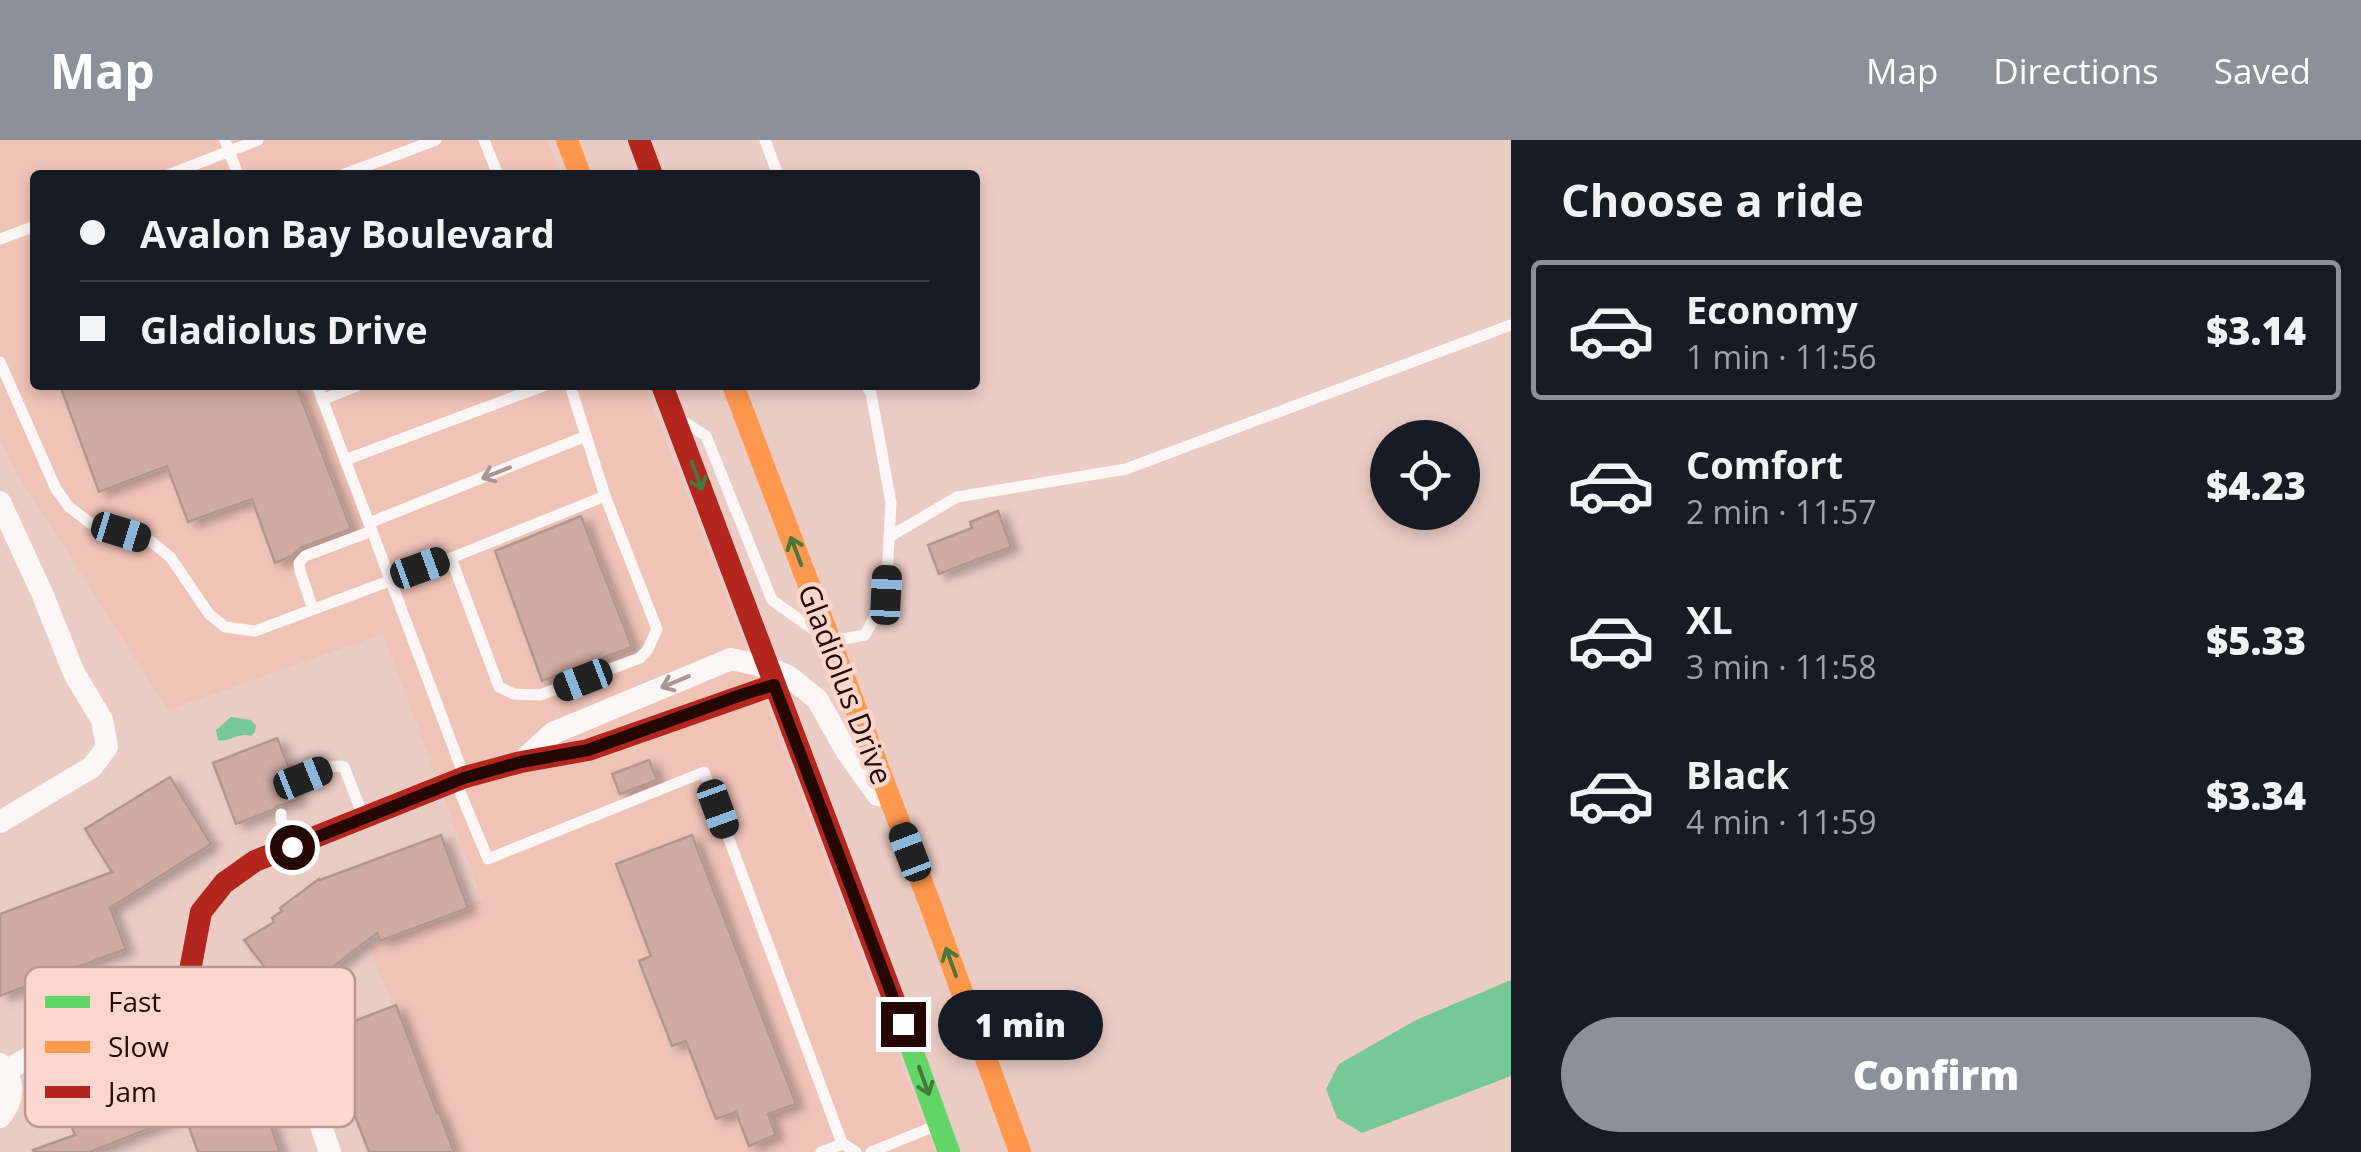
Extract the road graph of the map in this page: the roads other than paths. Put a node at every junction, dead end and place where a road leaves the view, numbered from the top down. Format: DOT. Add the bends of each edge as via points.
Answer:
graph roads {
  1 [pos="258,140"];
  2 [pos="436,140"];
  3 [pos="484,140"];
  4 [pos="566,140"];
  5 [pos="639,140"];
  6 [pos="765,140"];
  7 [pos="228,146"];
  8 [pos="178,170"];
  9 [pos="236,170"];
  10 [pos="355,170"];
  11 [pos="496,170"];
  12 [pos="578,170"];
  13 [pos="650,170"];
  14 [pos="776,170"];
  15 [pos="30,228"];
  16 [pos="0,239"];
  17 [pos="1511,325"];
  18 [pos="0,362"];
  19 [pos="319,390"];
  20 [pos="347,390"];
  21 [pos="533,390"];
  22 [pos="572,390"];
  23 [pos="664,390"];
  24 [pos="734,390"];
  25 [pos="868,390"];
  26 [pos="322,400"];
  27 [pos="674,416"];
  28 [pos="586,436"];
  29 [pos="346,460"];
  30 [pos="605,496"];
  31 [pos="0,502"];
  32 [pos="371,527"];
  33 [pos="890,537"];
  34 [pos="451,558"];
  35 [pos="390,580"];
  36 [pos="313,609"];
  37 [pos="831,642"];
  38 [pos="771,676"];
  39 [pos="521,762"];
  40 [pos="460,779"];
  41 [pos="297,781"];
  42 [pos="282,814"];
  43 [pos="364,818"];
  44 [pos="0,822"];
  45 [pos="900,827"];
  46 [pos="292,847"];
  47 [pos="190,967"];
  48 [pos="25,1055"];
  49 [pos="3,1067"];
  50 [pos="0,1117"];
  51 [pos="939,1124"];
  52 [pos="321,1127"];
  53 [pos="843,1144"];
  54 [pos="330,1152"];
  55 [pos="821,1152"];
  56 [pos="856,1152"];
  57 [pos="871,1152"];
  58 [pos="949,1152"];
  59 [pos="1020,1152"];
  1 -- 7 [label="lane"];
  2 -- 10 [label="lane"];
  3 -- 11 [label="lane"];
  4 -- 12 [label="main road"];
  5 -- 13 [label="main road"];
  6 -- 14 [label="lane"];
  7 -- 8 [label="lane"];
  7 -- 9 [label="lane"];
  15 -- 16 [label="lane"];
  17 -- 33 [label="lane" via="1126,468 958,497"];
  18 -- 36 [label="lane" via="68,506 90,523 152,542 225,626 255,631"];
  19 -- 26 [label="lane"];
  20 -- 26 [label="lane"];
  21 -- 29 [label="lane"];
  22 -- 28 [label="lane"];
  23 -- 27 [label="main road"];
  37 -- 24 [label="main road, Gladiolus Drive, one-way"];
  25 -- 33 [label="lane" via="891,503"];
  26 -- 29 [label="lane"];
  27 -- 37 [label="lane" via="706,436 772,600"];
  27 -- 38 [label="main road, one-way"];
  28 -- 30 [label="lane"];
  28 -- 32 [label="lane, one-way"];
  29 -- 32 [label="lane"];
  30 -- 34 [label="lane"];
  30 -- 34 [label="lane" via="657,629 640,658 540,695 499,687"];
  31 -- 44 [label="street" via="102,720 107,747 92,768"];
  32 -- 35 [label="lane"];
  32 -- 36 [label="lane" via="299,563"];
  33 -- 37 [label="lane" via="886,595 865,635"];
  34 -- 35 [label="lane"];
  35 -- 36 [label="lane"];
  35 -- 40 [label="lane"];
  37 -- 45 [label="main road, Gladiolus Drive"];
  38 -- 39 [label="main road" via="744,694 588,750"];
  38 -- 39 [label="street, one-way" via="731,659 553,733"];
  38 -- 45 [label="street" via="788,676 817,699"];
  38 -- 51 [label="main road, one-way"];
  39 -- 40 [label="main road"];
  40 -- 43 [label="main road"];
  40 -- 53 [label="lane" via="488,859 704,772"];
  41 -- 43 [label="lane" via="340,765"];
  42 -- 46 [label="lane"];
  43 -- 46 [label="main road"];
  59 -- 45 [label="main road, Gladiolus Drive, one-way"];
  46 -- 47 [label="main road" via="224,883 200,912"];
  48 -- 49 [label="street"];
  49 -- 50 [label="street" via="12,1094"];
  51 -- 57 [label="lane"];
  51 -- 58 [label="main road"];
  52 -- 54 [label="street"];
  53 -- 55 [label="lane"];
  53 -- 56 [label="lane"];
}
